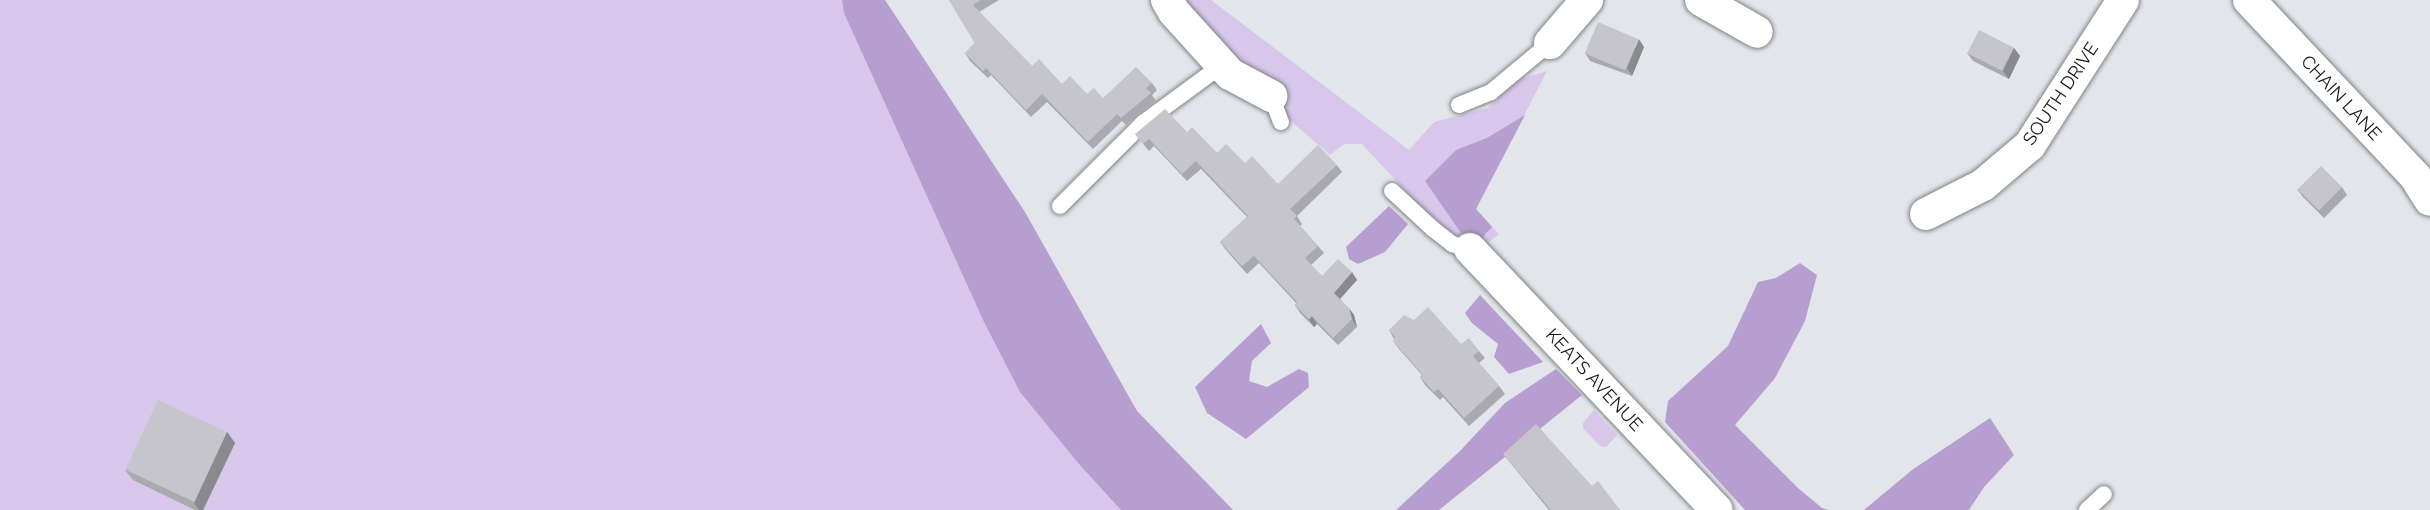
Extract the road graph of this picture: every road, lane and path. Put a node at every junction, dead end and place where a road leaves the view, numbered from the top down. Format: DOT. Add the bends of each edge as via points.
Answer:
graph roads {
  1 [pos="1167,0"];
  2 [pos="1587,0"];
  3 [pos="1701,0"];
  4 [pos="2123,0"];
  5 [pos="2248,0"];
  6 [pos="1757,32"];
  7 [pos="1550,43"];
  8 [pos="1222,65"];
  9 [pos="1459,105"];
  10 [pos="1276,109"];
  11 [pos="1392,191"];
  12 [pos="2430,200"];
  13 [pos="1060,206"];
  14 [pos="1926,214"];
  15 [pos="1470,249"];
  16 [pos="2104,494"];
  17 [pos="1717,510"];
  18 [pos="2087,510"];
  1 -- 8 [label="street"];
  2 -- 7 [label="street"];
  3 -- 6 [label="street"];
  4 -- 14 [label="street, SOUTH DRIVE" via="2030,145 1983,185"];
  5 -- 12 [label="street, CHAIN LANE" via="2415,176"];
  7 -- 9 [label="lane" via="1491,92"];
  8 -- 10 [label="street"];
  8 -- 13 [label="lane" via="1143,123"];
  11 -- 15 [label="lane" via="1452,244"];
  15 -- 17 [label="street, KEATS AVENUE"];
  16 -- 18 [label="lane"];
}
